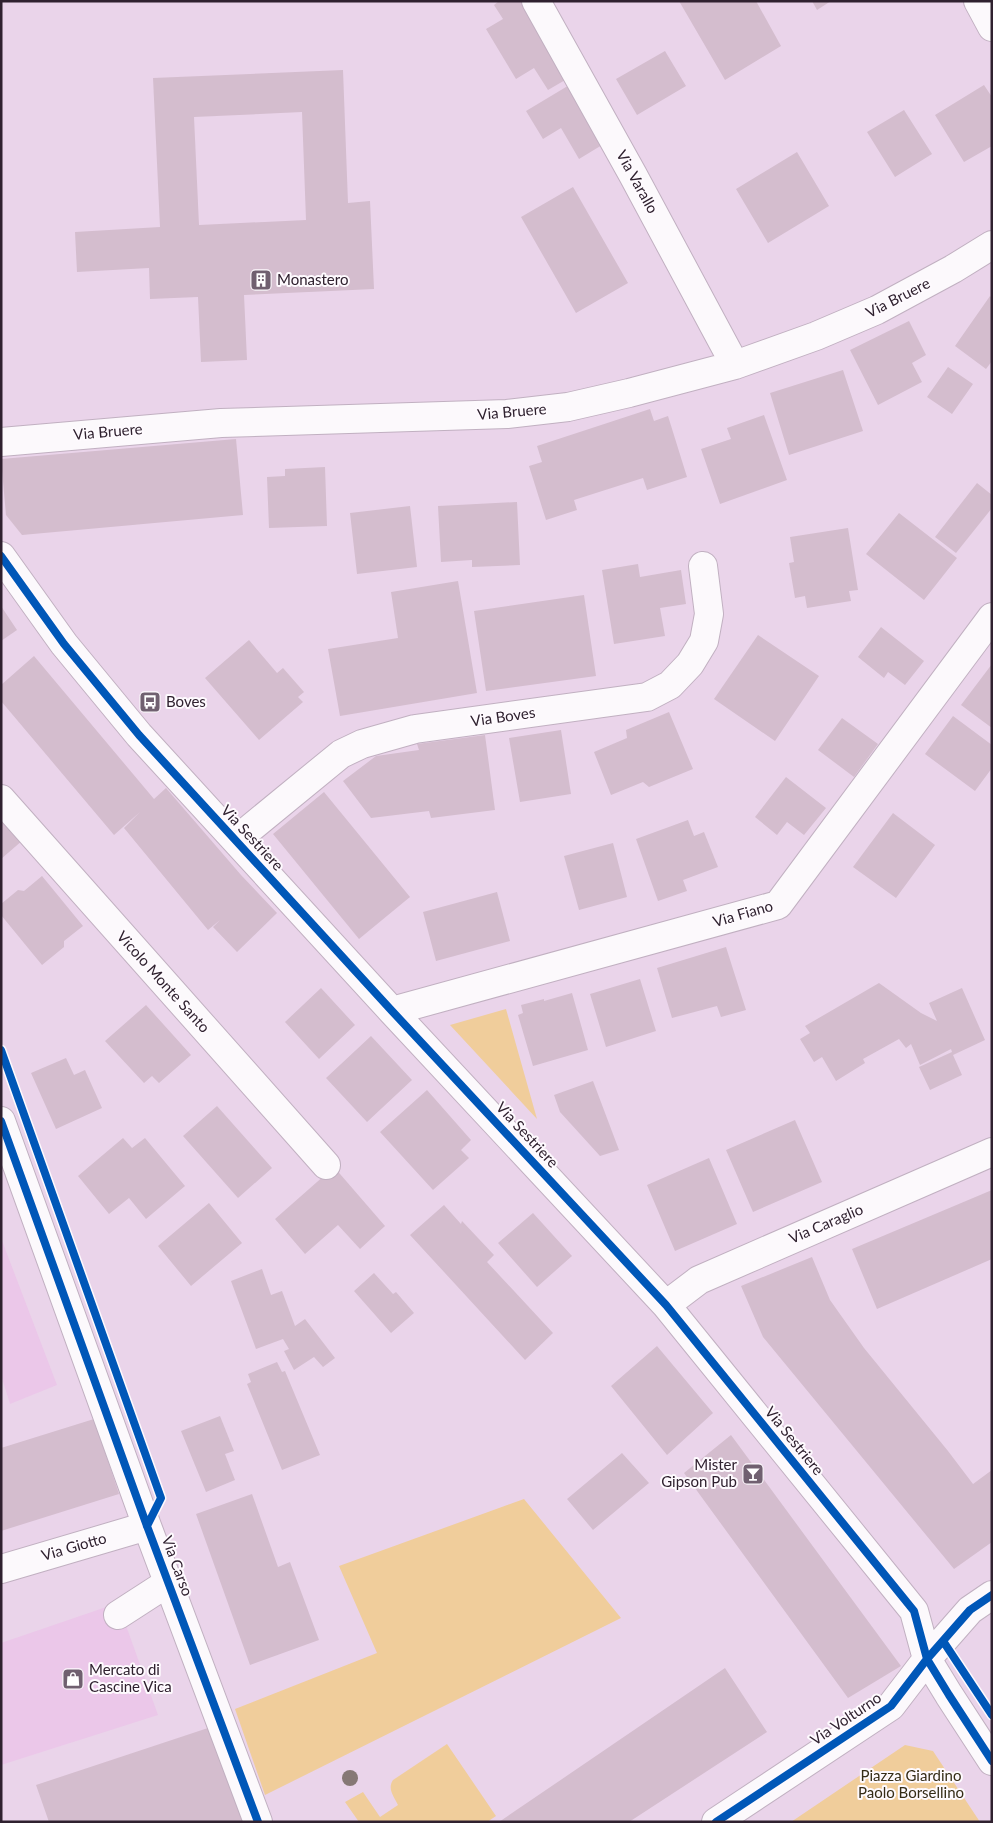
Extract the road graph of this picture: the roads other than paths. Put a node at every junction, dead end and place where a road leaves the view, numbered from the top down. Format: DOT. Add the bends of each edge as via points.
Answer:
graph roads {
  1 [pos="536,1"];
  2 [pos="978,1"];
  3 [pos="992,27"];
  4 [pos="990,250"];
  5 [pos="735,365"];
  6 [pos="1,442"];
  7 [pos="1,556"];
  8 [pos="703,566"];
  9 [pos="992,618"];
  10 [pos="1,799"];
  11 [pos="236,840"];
  12 [pos="392,1012"];
  13 [pos="1,1121"];
  14 [pos="992,1152"];
  15 [pos="326,1165"];
  16 [pos="666,1305"];
  17 [pos="148,1526"];
  18 [pos="1,1569"];
  19 [pos="168,1582"];
  20 [pos="992,1595"];
  21 [pos="118,1615"];
  22 [pos="927,1659"];
  23 [pos="992,1761"];
  24 [pos="258,1822"];
  25 [pos="716,1822"];
  1 -- 5 [label="street, Via Varallo"];
  2 -- 3 [label="street"];
  4 -- 5 [label="street, Via Bruere" via="877,310"];
  5 -- 6 [label="street, Via Bruere" via="629,393 507,414 221,423"];
  7 -- 11 [label="street, Via Sestriere" via="64,644 139,735"];
  8 -- 11 [label="street, Via Boves" via="709,614 704,641 690,664 670,684 647,697 415,730 362,744 341,754"];
  9 -- 12 [label="street, Via Fiano" via="778,905"];
  10 -- 15 [label="street, Vicolo Monte Santo"];
  11 -- 12 [label="street, Via Sestriere"];
  12 -- 16 [label="street, Via Sestriere"];
  13 -- 17 [label="street, Via Carso"];
  14 -- 16 [label="street, Via Caraglio" via="699,1280"];
  16 -- 22 [label="street, Via Sestriere" via="914,1611"];
  17 -- 18 [label="street, Via Giotto"];
  17 -- 19 [label="street, Via Carso"];
  19 -- 21 [label="street"];
  19 -- 24 [label="street, Via Carso"];
  20 -- 22 [label="street, Via Volturno" via="970,1610"];
  22 -- 23 [label="street, Via Sestriere"];
  22 -- 25 [label="street, Via Volturno" via="891,1706"];
}
